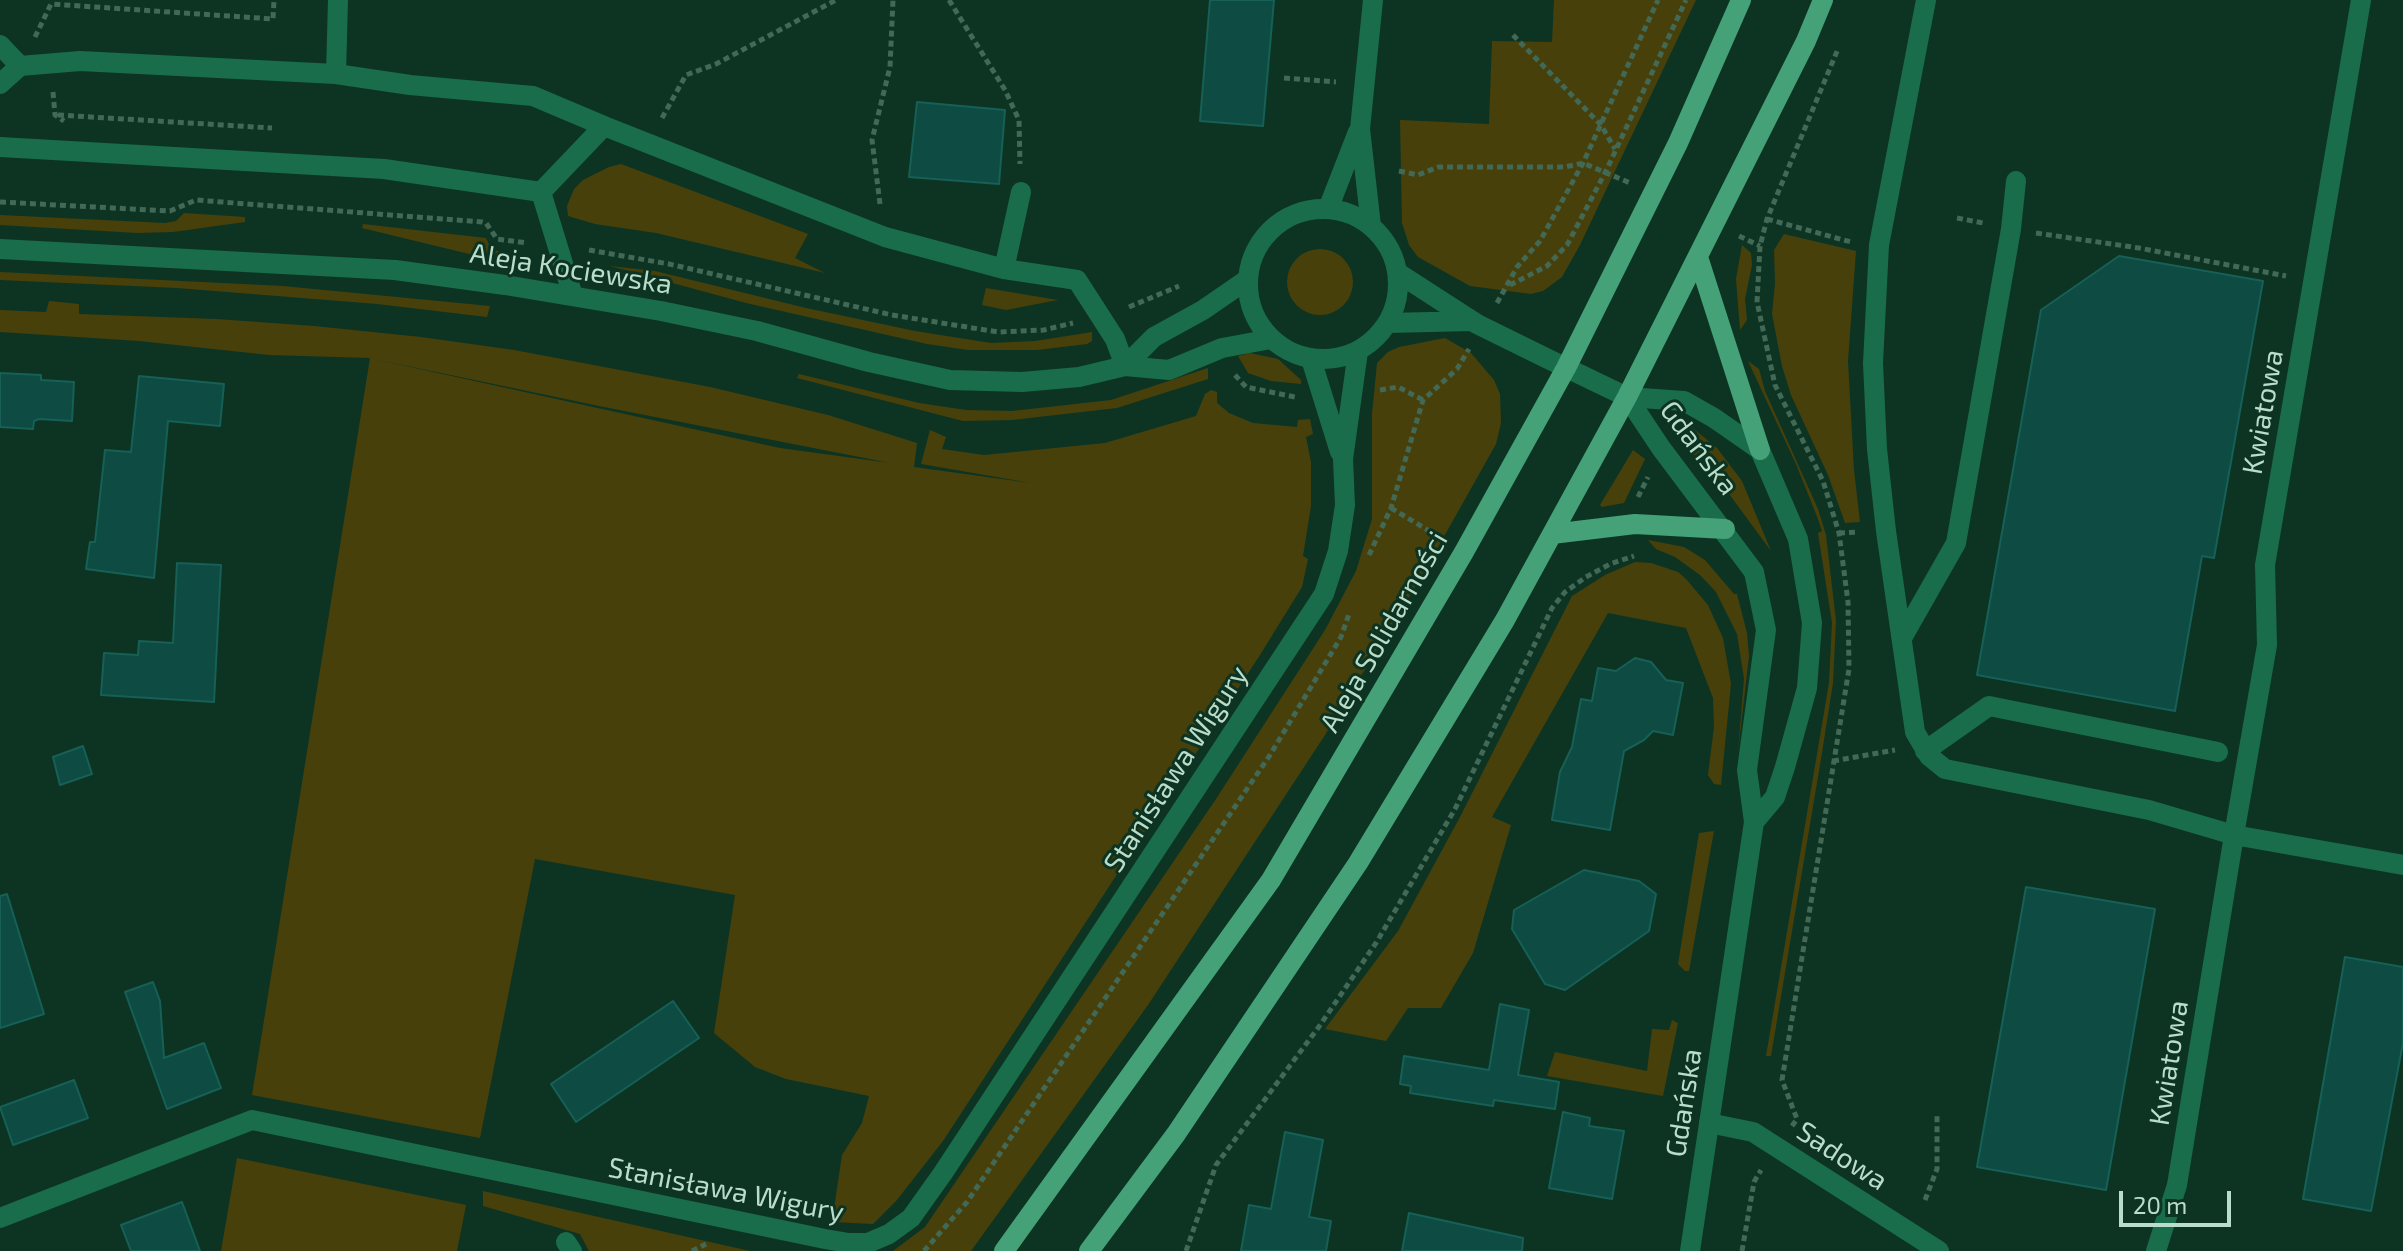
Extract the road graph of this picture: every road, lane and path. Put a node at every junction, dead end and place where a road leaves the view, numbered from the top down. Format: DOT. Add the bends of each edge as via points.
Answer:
graph roads {
  1 [pos="274,0"];
  2 [pos="338,0"];
  3 [pos="836,0"];
  4 [pos="893,0"];
  5 [pos="949,0"];
  6 [pos="1373,0"];
  7 [pos="1658,0"];
  8 [pos="1686,0"];
  9 [pos="1741,0"];
  10 [pos="1823,0"];
  11 [pos="1926,0"];
  12 [pos="2361,0"];
  13 [pos="1513,35"];
  14 [pos="1843,35"];
  15 [pos="0,45"];
  16 [pos="20,66"];
  17 [pos="336,74"];
  18 [pos="1284,78"];
  19 [pos="1336,82"];
  20 [pos="0,84"];
  21 [pos="672,98"];
  22 [pos="55,115"];
  23 [pos="1601,125"];
  24 [pos="604,126"];
  25 [pos="272,128"];
  26 [pos="1360,129"];
  27 [pos="0,147"];
  28 [pos="1615,149"];
  29 [pos="1583,163"];
  30 [pos="1399,171"];
  31 [pos="1606,171"];
  32 [pos="2016,181"];
  33 [pos="541,192"];
  34 [pos="1021,192"];
  35 [pos="1653,194"];
  36 [pos="0,202"];
  37 [pos="1328,209"];
  38 [pos="1957,218"];
  39 [pos="1767,219"];
  40 [pos="1714,223"];
  41 [pos="1371,226"];
  42 [pos="2011,229"];
  43 [pos="885,237"];
  44 [pos="1859,244"];
  45 [pos="558,246"];
  46 [pos="0,249"];
  47 [pos="1698,257"];
  48 [pos="1004,269"];
  49 [pos="1398,273"];
  50 [pos="1248,279"];
  51 [pos="2314,282"];
  52 [pos="573,296"];
  53 [pos="1203,310"];
  54 [pos="1100,315"];
  55 [pos="1472,321"];
  56 [pos="1388,323"];
  57 [pos="1271,339"];
  58 [pos="1222,348"];
  59 [pos="1358,351"];
  60 [pos="1311,359"];
  61 [pos="1125,366"];
  62 [pos="1566,368"];
  63 [pos="1457,369"];
  64 [pos="1352,394"];
  65 [pos="1627,397"];
  66 [pos="1324,399"];
  67 [pos="1760,450"];
  68 [pos="1343,459"];
  69 [pos="1654,464"];
  70 [pos="1633,506"];
  71 [pos="1391,508"];
  72 [pos="1725,529"];
  73 [pos="1863,532"];
  74 [pos="1839,533"];
  75 [pos="1552,534"];
  76 [pos="1464,552"];
  77 [pos="1637,555"];
  78 [pos="1521,588"];
  79 [pos="1552,608"];
  80 [pos="1902,638"];
  81 [pos="1896,750"];
  82 [pos="1925,751"];
  83 [pos="2218,752"];
  84 [pos="1833,761"];
  85 [pos="1754,822"];
  86 [pos="2234,835"];
  87 [pos="2403,865"];
  88 [pos="1937,1116"];
  89 [pos="1709,1123"];
  90 [pos="1754,1182"];
  91 [pos="1925,1200"];
  92 [pos="0,1218"];
  93 [pos="822,1245"];
  94 [pos="1004,1251"];
  95 [pos="1089,1251"];
  96 [pos="1186,1251"];
  97 [pos="1690,1251"];
  98 [pos="1742,1251"];
  99 [pos="1939,1251"];
  100 [pos="2156,1251"];
  1 -- 16 [label="path" via="273,19 51,4"];
  2 -- 17 [label="street"];
  3 -- 21 [label="path" via="686,75"];
  4 -- 43 [label="path" via="890,67 872,140"];
  5 -- 34 [label="path" via="1019,120"];
  6 -- 26 [label="street"];
  7 -- 23 [label="path"];
  8 -- 28 [label="path"];
  9 -- 35 [label="main road, Aleja Solidarności"];
  10 -- 40 [label="main road"];
  11 -- 80 [label="street" via="1879,245 1873,363 1878,463"];
  12 -- 51 [label="street, Kwiatowa"];
  13 -- 23 [label="path"];
  14 -- 39 [label="path"];
  15 -- 16 [label="street"];
  16 -- 17 [label="street" via="80,61"];
  16 -- 20 [label="street"];
  17 -- 24 [label="street" via="533,96"];
  18 -- 19 [label="path"];
  22 -- 25 [label="path"];
  23 -- 28 [label="path"];
  23 -- 29 [label="path"];
  24 -- 33 [label="street"];
  24 -- 43 [label="street"];
  26 -- 37 [label="street"];
  26 -- 41 [label="street"];
  27 -- 33 [label="street" via="384,169"];
  28 -- 31 [label="path"];
  29 -- 30 [label="path" via="1438,167 1418,175"];
  29 -- 31 [label="path"];
  29 -- 31 [label="path" via="1508,286 1547,266 1567,245"];
  31 -- 35 [label="path"];
  32 -- 42 [label="street"];
  33 -- 45 [label="street"];
  34 -- 48 [label="street"];
  35 -- 62 [label="main road, Aleja Solidarności"];
  36 -- 45 [label="path" via="170,211 196,200 482,222 497,239"];
  37 -- 41 [label="street"];
  37 -- 50 [label="street" via="1282,220 1253,256"];
  38 -- 42 [label="path"];
  39 -- 40 [label="path" via="1760,246"];
  39 -- 44 [label="path"];
  40 -- 47 [label="main road"];
  41 -- 49 [label="street" via="1389,247"];
  42 -- 51 [label="path"];
  42 -- 80 [label="street" via="1956,543"];
  43 -- 48 [label="street"];
  45 -- 52 [label="street"];
  45 -- 54 [label="path" via="998,332 1044,330"];
  46 -- 52 [label="street, Aleja Kociewska" via="395,270"];
  47 -- 65 [label="main road"];
  47 -- 67 [label="main road"];
  48 -- 54 [label="street" via="1077,280"];
  49 -- 55 [label="street"];
  49 -- 56 [label="street" via="1397,299"];
  50 -- 53 [label="street"];
  50 -- 57 [label="street" via="1257,321"];
  51 -- 86 [label="street, Kwiatowa" via="2265,565 2267,645"];
  52 -- 61 [label="street, Aleja Kociewska" via="757,331 950,380 1022,382"];
  53 -- 54 [label="path" via="1188,282"];
  53 -- 61 [label="street" via="1154,337"];
  54 -- 61 [label="street"];
  55 -- 56 [label="street"];
  55 -- 62 [label="street"];
  56 -- 59 [label="street"];
  57 -- 58 [label="street, Aleja Kociewska"];
  57 -- 60 [label="street"];
  58 -- 61 [label="street, Aleja Kociewska" via="1169,370"];
  58 -- 66 [label="path" via="1235,377 1246,387"];
  59 -- 60 [label="street"];
  59 -- 64 [label="street, Stanisława Wigury"];
  60 -- 66 [label="street, Stanisława Wigury"];
  62 -- 65 [label="street"];
  62 -- 76 [label="main road, Aleja Solidarności"];
  63 -- 64 [label="path" via="1423,400 1398,387"];
  64 -- 68 [label="street, Stanisława Wigury"];
  65 -- 67 [label="street, Gdańska" via="1684,401"];
  65 -- 72 [label="street, Gdańska"];
  65 -- 75 [label="main road"];
  66 -- 68 [label="street, Stanisława Wigury"];
  67 -- 85 [label="street, Gdańska" via="1798,539 1812,623 1807,688 1785,767 1775,797"];
  68 -- 93 [label="street, Stanisława Wigury" via="1345,505 1324,594 943,1173 911,1218 889,1234 868,1243"];
  69 -- 70 [label="path"];
  71 -- 76 [label="path"];
  72 -- 75 [label="main road" via="1635,524"];
  72 -- 85 [label="street, Gdańska" via="1754,572 1766,630 1747,770"];
  73 -- 74 [label="path"];
  75 -- 78 [label="main road"];
  76 -- 94 [label="main road, Aleja Solidarności" via="1271,880"];
  77 -- 79 [label="path" via="1586,577"];
  78 -- 79 [label="path"];
  78 -- 95 [label="main road" via="1358,863 1176,1134"];
  79 -- 96 [label="path" via="1455,809 1376,943 1216,1165"];
  80 -- 82 [label="street" via="1915,732"];
  81 -- 84 [label="path"];
  82 -- 83 [label="street" via="1989,706"];
  82 -- 86 [label="street" via="1945,769 2149,810"];
  85 -- 89 [label="street, Gdańska"];
  86 -- 87 [label="street"];
  86 -- 100 [label="street, Kwiatowa" via="2177,1185"];
  88 -- 91 [label="path" via="1937,1169"];
  89 -- 97 [label="street, Gdańska"];
  89 -- 99 [label="street, Sadowa" via="1753,1132"];
  90 -- 98 [label="path"];
  92 -- 93 [label="street, Stanisława Wigury" via="252,1120"];
}
